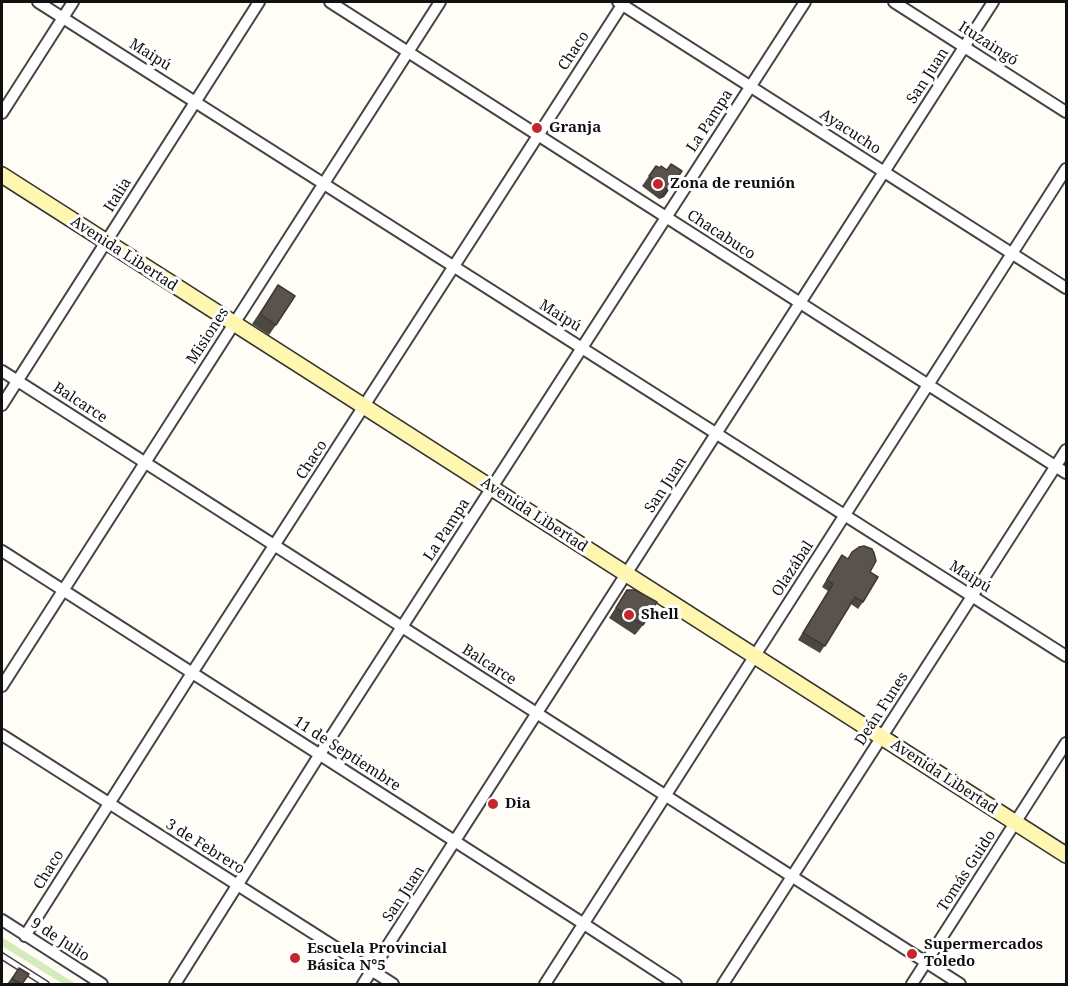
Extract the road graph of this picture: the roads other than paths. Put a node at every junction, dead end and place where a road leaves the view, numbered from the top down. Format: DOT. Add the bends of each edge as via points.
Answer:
graph roads {
  1 [pos="38,2"];
  2 [pos="73,2"];
  3 [pos="259,2"];
  4 [pos="330,2"];
  5 [pos="440,2"];
  6 [pos="621,2"];
  7 [pos="805,2"];
  8 [pos="894,2"];
  9 [pos="993,2"];
  10 [pos="63,17"];
  11 [pos="964,46"];
  12 [pos="408,52"];
  13 [pos="750,87"];
  14 [pos="195,102"];
  15 [pos="1066,112"];
  16 [pos="2,113"];
  17 [pos="538,135"];
  18 [pos="1066,169"];
  19 [pos="884,172"];
  20 [pos="2,175"];
  21 [pos="323,183"];
  22 [pos="666,217"];
  23 [pos="106,242"];
  24 [pos="1012,254"];
  25 [pos="454,266"];
  26 [pos="1066,288"];
  27 [pos="800,303"];
  28 [pos="234,323"];
  29 [pos="582,348"];
  30 [pos="2,371"];
  31 [pos="17,381"];
  32 [pos="928,385"];
  33 [pos="2,405"];
  34 [pos="364,407"];
  35 [pos="717,433"];
  36 [pos="1066,450"];
  37 [pos="144,463"];
  38 [pos="1056,466"];
  39 [pos="1066,473"];
  40 [pos="492,488"];
  41 [pos="845,515"];
  42 [pos="274,546"];
  43 [pos="2,551"];
  44 [pos="627,574"];
  45 [pos="63,590"];
  46 [pos="973,596"];
  47 [pos="402,627"];
  48 [pos="755,656"];
  49 [pos="1066,656"];
  50 [pos="192,673"];
  51 [pos="2,686"];
  52 [pos="537,714"];
  53 [pos="2,735"];
  54 [pos="882,737"];
  55 [pos="1066,743"];
  56 [pos="320,754"];
  57 [pos="665,796"];
  58 [pos="109,804"];
  59 [pos="1015,823"];
  60 [pos="456,842"];
  61 [pos="1066,855"];
  62 [pos="792,877"];
  63 [pos="236,885"];
  64 [pos="2,920"];
  65 [pos="584,924"];
  66 [pos="25,936"];
  67 [pos="2,956"];
  68 [pos="926,963"];
  69 [pos="372,971"];
  70 [pos="46,984"];
  71 [pos="102,984"];
  72 [pos="175,984"];
  73 [pos="363,984"];
  74 [pos="393,984"];
  75 [pos="545,984"];
  76 [pos="676,984"];
  77 [pos="723,984"];
  78 [pos="912,984"];
  79 [pos="960,984"];
  1 -- 10 [label="street, Maipú"];
  2 -- 10 [label="street"];
  3 -- 14 [label="street, Italia"];
  4 -- 12 [label="street, Chacabuco"];
  5 -- 12 [label="street, Misiones"];
  6 -- 13 [label="street, Ayacucho"];
  6 -- 17 [label="street, Chaco"];
  7 -- 13 [label="street, La Pampa"];
  8 -- 11 [label="street, Ituzaingó"];
  9 -- 11 [label="street, San Juan"];
  10 -- 14 [label="street, Maipú"];
  10 -- 16 [label="street"];
  11 -- 15 [label="street, Ituzaingó"];
  11 -- 19 [label="street, San Juan"];
  12 -- 17 [label="street, Chacabuco"];
  12 -- 21 [label="street, Misiones"];
  13 -- 19 [label="street, Ayacucho"];
  13 -- 22 [label="street, La Pampa"];
  14 -- 21 [label="street, Maipú"];
  14 -- 23 [label="street, Italia"];
  17 -- 22 [label="street, Chacabuco"];
  17 -- 25 [label="street, Chaco"];
  18 -- 24 [label="street, Olazábal"];
  19 -- 24 [label="street, Ayacucho"];
  19 -- 27 [label="street, San Juan"];
  20 -- 23 [label="main road, Avenida Libertad"];
  21 -- 25 [label="street, Maipú"];
  21 -- 28 [label="street, Misiones"];
  22 -- 27 [label="street, Chacabuco"];
  22 -- 29 [label="street, La Pampa"];
  23 -- 28 [label="main road, Avenida Libertad"];
  23 -- 31 [label="street, Italia"];
  24 -- 26 [label="street, Ayacucho"];
  24 -- 32 [label="street, Olazábal"];
  25 -- 29 [label="street, Maipú"];
  25 -- 34 [label="street, Chaco"];
  27 -- 32 [label="street, Chacabuco"];
  27 -- 35 [label="street, San Juan"];
  28 -- 34 [label="main road, Avenida Libertad"];
  28 -- 37 [label="street, Misiones"];
  29 -- 35 [label="street, Maipú"];
  29 -- 40 [label="street, La Pampa"];
  30 -- 31 [label="street, Balcarce"];
  31 -- 33 [label="street, Italia"];
  31 -- 37 [label="street, Balcarce"];
  32 -- 38 [label="street, Chacabuco"];
  32 -- 41 [label="street, Olazábal"];
  34 -- 40 [label="main road, Avenida Libertad"];
  34 -- 42 [label="street, Chaco"];
  35 -- 41 [label="street, Maipú"];
  35 -- 44 [label="street, San Juan"];
  36 -- 38 [label="street, Deán Funes"];
  37 -- 42 [label="street, Balcarce"];
  37 -- 45 [label="street, Misiones"];
  38 -- 39 [label="street, Chacabuco"];
  38 -- 46 [label="street, Deán Funes"];
  40 -- 44 [label="main road, Avenida Libertad"];
  40 -- 47 [label="street, La Pampa"];
  41 -- 46 [label="street, Maipú"];
  41 -- 48 [label="street, Olazábal"];
  42 -- 47 [label="street, Balcarce"];
  42 -- 50 [label="street, Chaco"];
  43 -- 45 [label="street, 11 de Septiembre"];
  44 -- 48 [label="main road, Avenida Libertad"];
  44 -- 52 [label="street, San Juan"];
  45 -- 50 [label="street, 11 de Septiembre"];
  45 -- 51 [label="street, Misiones"];
  46 -- 49 [label="street, Maipú"];
  46 -- 54 [label="street, Deán Funes"];
  47 -- 52 [label="street, Balcarce"];
  47 -- 56 [label="street, La Pampa"];
  48 -- 54 [label="main road, Avenida Libertad"];
  48 -- 57 [label="street, Olazábal"];
  50 -- 56 [label="street, 11 de Septiembre"];
  50 -- 58 [label="street, Chaco"];
  52 -- 57 [label="street, Balcarce"];
  52 -- 60 [label="street, San Juan"];
  53 -- 58 [label="street, 3 de Febrero"];
  54 -- 59 [label="main road, Avenida Libertad"];
  54 -- 62 [label="street, Deán Funes"];
  55 -- 59 [label="street, Tomás Guido"];
  56 -- 60 [label="street, 11 de Septiembre"];
  56 -- 63 [label="street, La Pampa"];
  57 -- 62 [label="street, Balcarce"];
  57 -- 65 [label="street, Olazábal"];
  58 -- 63 [label="street, 3 de Febrero"];
  58 -- 66 [label="street, Chaco"];
  59 -- 61 [label="main road, Avenida Libertad"];
  59 -- 68 [label="street, Tomás Guido"];
  60 -- 65 [label="street, 11 de Septiembre"];
  60 -- 69 [label="street, San Juan"];
  62 -- 68 [label="street, Balcarce"];
  62 -- 77 [label="street, Deán Funes"];
  63 -- 69 [label="street, 3 de Febrero"];
  63 -- 72 [label="street, La Pampa"];
  64 -- 66 [label="street, 9 de Julio"];
  65 -- 75 [label="street, Olazábal"];
  65 -- 76 [label="street, 11 de Septiembre"];
  66 -- 71 [label="street, 9 de Julio"];
  67 -- 70 [label="lane"];
  68 -- 78 [label="street, Tomás Guido"];
  68 -- 79 [label="street, Balcarce"];
  69 -- 73 [label="street, San Juan"];
  69 -- 74 [label="street, 3 de Febrero"];
}
